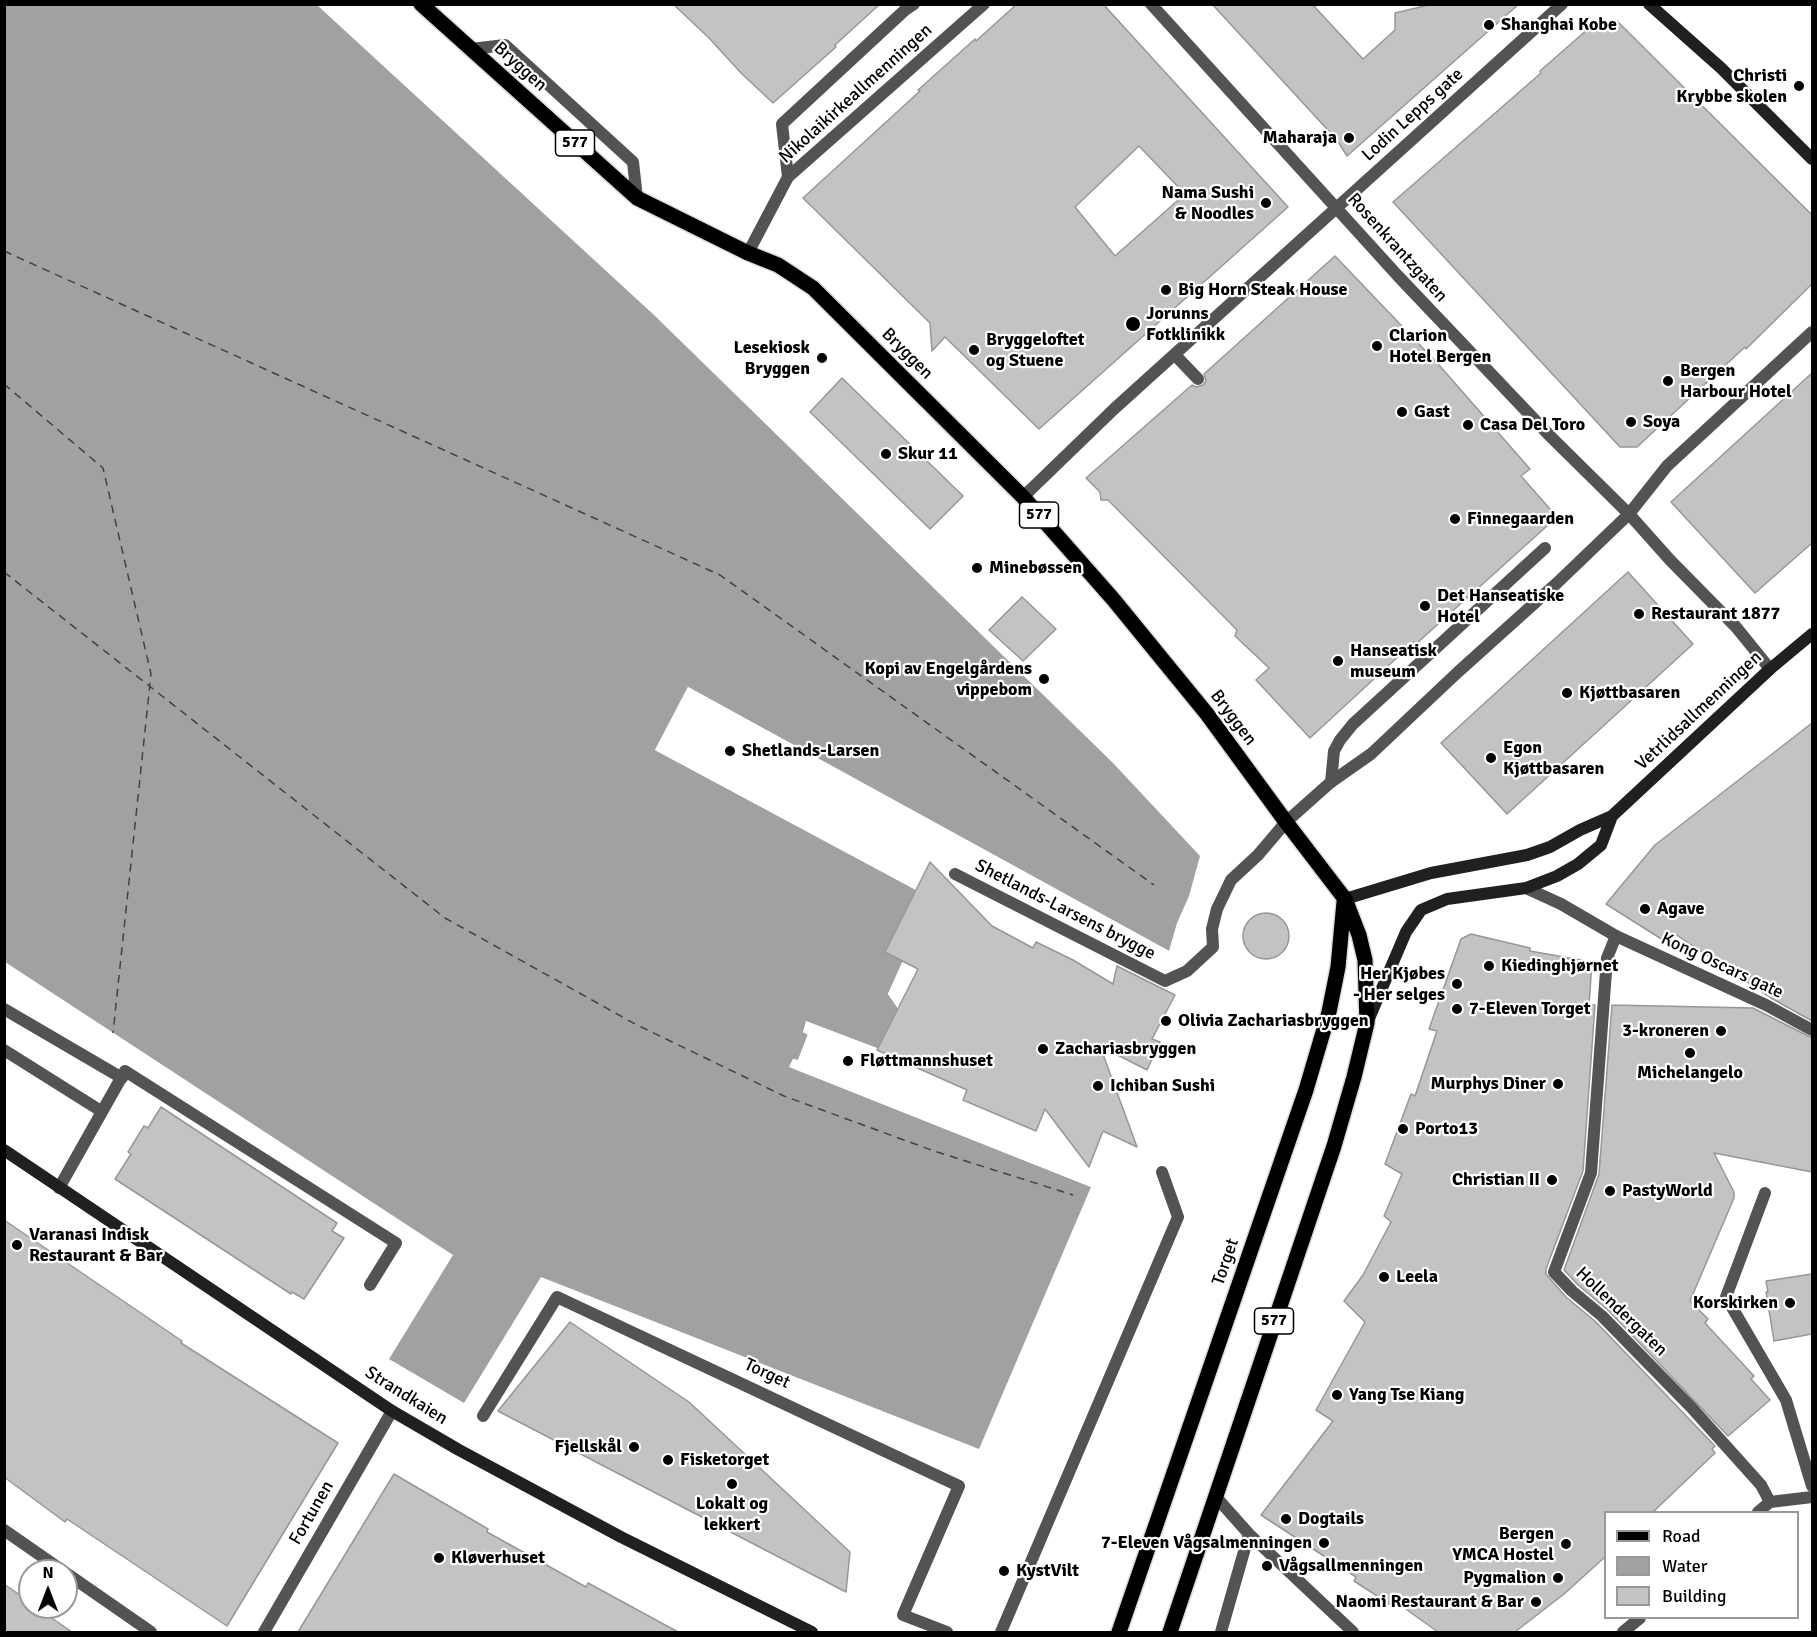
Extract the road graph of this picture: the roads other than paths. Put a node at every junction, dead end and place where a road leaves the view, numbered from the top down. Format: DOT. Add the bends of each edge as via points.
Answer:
graph roads {
  1 [pos="421,4"];
  2 [pos="984,4"];
  3 [pos="1151,4"];
  4 [pos="1562,4"];
  5 [pos="1649,4"];
  6 [pos="906,6"];
  7 [pos="471,49"];
  8 [pos="1812,159"];
  9 [pos="788,177"];
  10 [pos="637,198"];
  11 [pos="1337,209"];
  12 [pos="748,253"];
  13 [pos="1812,332"];
  14 [pos="1175,355"];
  15 [pos="1198,380"];
  16 [pos="1023,497"];
  17 [pos="1629,514"];
  18 [pos="1545,548"];
  19 [pos="1812,634"];
  20 [pos="1770,669"];
  21 [pos="1331,782"];
  22 [pos="1612,816"];
  23 [pos="1286,822"];
  24 [pos="955,874"];
  25 [pos="1526,888"];
  26 [pos="1345,899"];
  27 [pos="1616,936"];
  28 [pos="4,1009"];
  29 [pos="1367,1023"];
  30 [pos="1812,1030"];
  31 [pos="4,1050"];
  32 [pos="122,1078"];
  33 [pos="101,1111"];
  34 [pos="4,1150"];
  35 [pos="1161,1172"];
  36 [pos="59,1188"];
  37 [pos="1764,1193"];
  38 [pos="370,1285"];
  39 [pos="392,1411"];
  40 [pos="483,1416"];
  41 [pos="1812,1486"];
  42 [pos="1216,1497"];
  43 [pos="1812,1497"];
  44 [pos="1770,1502"];
  45 [pos="1759,1511"];
  46 [pos="4,1530"];
  47 [pos="1249,1534"];
  48 [pos="46,1559"];
  49 [pos="78,1581"];
  50 [pos="1638,1619"];
  51 [pos="151,1632"];
  52 [pos="264,1632"];
  53 [pos="812,1632"];
  54 [pos="947,1632"];
  55 [pos="1001,1632"];
  56 [pos="1119,1632"];
  57 [pos="1170,1632"];
  58 [pos="1221,1632"];
  59 [pos="1353,1632"];
  60 [pos="1623,1632"];
  1 -- 7 [label="main road, Bryggen / 577"];
  2 -- 9 [label="street, Nikolaikirkeallmenningen"];
  3 -- 11 [label="street, Rosenkrantzgaten"];
  4 -- 11 [label="street, Lodin Lepps gate"];
  5 -- 8 [label="main road" via="1721,68"];
  6 -- 9 [label="street" via="782,124"];
  7 -- 10 [label="main road, Bryggen / 577"];
  7 -- 10 [label="street" via="505,45 633,162"];
  9 -- 12 [label="street, Nikolaikirkeallmenningen"];
  10 -- 12 [label="main road, Bryggen / 577"];
  11 -- 14 [label="street, Lodin Lepps gate"];
  11 -- 17 [label="street, Rosenkrantzgaten" via="1469,352"];
  12 -- 16 [label="main road, Bryggen / 577" via="778,265 813,288"];
  13 -- 17 [label="street" via="1667,466"];
  14 -- 15 [label="street"];
  14 -- 16 [label="street, Lodin Lepps gate"];
  16 -- 23 [label="main road, Bryggen / 577" via="1113,598 1207,714"];
  17 -- 20 [label="street, Rosenkrantzgaten" via="1736,627"];
  17 -- 21 [label="street" via="1371,754"];
  18 -- 21 [label="street" via="1353,724 1334,751"];
  19 -- 20 [label="main road, Vetrlidsallmenningen"];
  20 -- 22 [label="main road, Vetrlidsallmenningen"];
  21 -- 23 [label="street"];
  22 -- 25 [label="main road" via="1601,845 1578,864"];
  22 -- 26 [label="main road" via="1527,855 1431,873"];
  23 -- 24 [label="street, Shetlands-Larsens brygge" via="1231,880 1217,909 1213,947 1187,971 1164,981"];
  23 -- 26 [label="main road, 577"];
  25 -- 27 [label="street, Kong Oscars gate"];
  25 -- 29 [label="main road" via="1447,899 1422,910 1406,932"];
  26 -- 29 [label="main road, 577" via="1365,960"];
  26 -- 56 [label="main road, Torget / 577" via="1329,1012 1306,1090"];
  27 -- 30 [label="street, Kong Oscars gate"];
  27 -- 44 [label="street, Hollendergaten" via="1607,958 1591,1173 1554,1272 1690,1407 1761,1485"];
  28 -- 32 [label="street"];
  29 -- 42 [label="main road, 577" via="1334,1146"];
  31 -- 33 [label="street"];
  32 -- 33 [label="street"];
  32 -- 38 [label="street" via="125,1071 396,1243"];
  33 -- 36 [label="street"];
  34 -- 36 [label="main road, Strandkaien"];
  35 -- 55 [label="street" via="1178,1217"];
  36 -- 39 [label="main road, Strandkaien"];
  37 -- 41 [label="street" via="1726,1297 1786,1400"];
  39 -- 52 [label="street, Fortunen"];
  39 -- 53 [label="main road, Strandkaien" via="621,1537"];
  40 -- 54 [label="street, Torget" via="557,1297 959,1486 903,1615"];
  42 -- 47 [label="street"];
  42 -- 57 [label="main road, 577"];
  43 -- 44 [label="street"];
  44 -- 45 [label="street"];
  46 -- 48 [label="street"];
  47 -- 58 [label="street"];
  47 -- 59 [label="street"];
  49 -- 51 [label="street"];
  50 -- 60 [label="street"];
}
